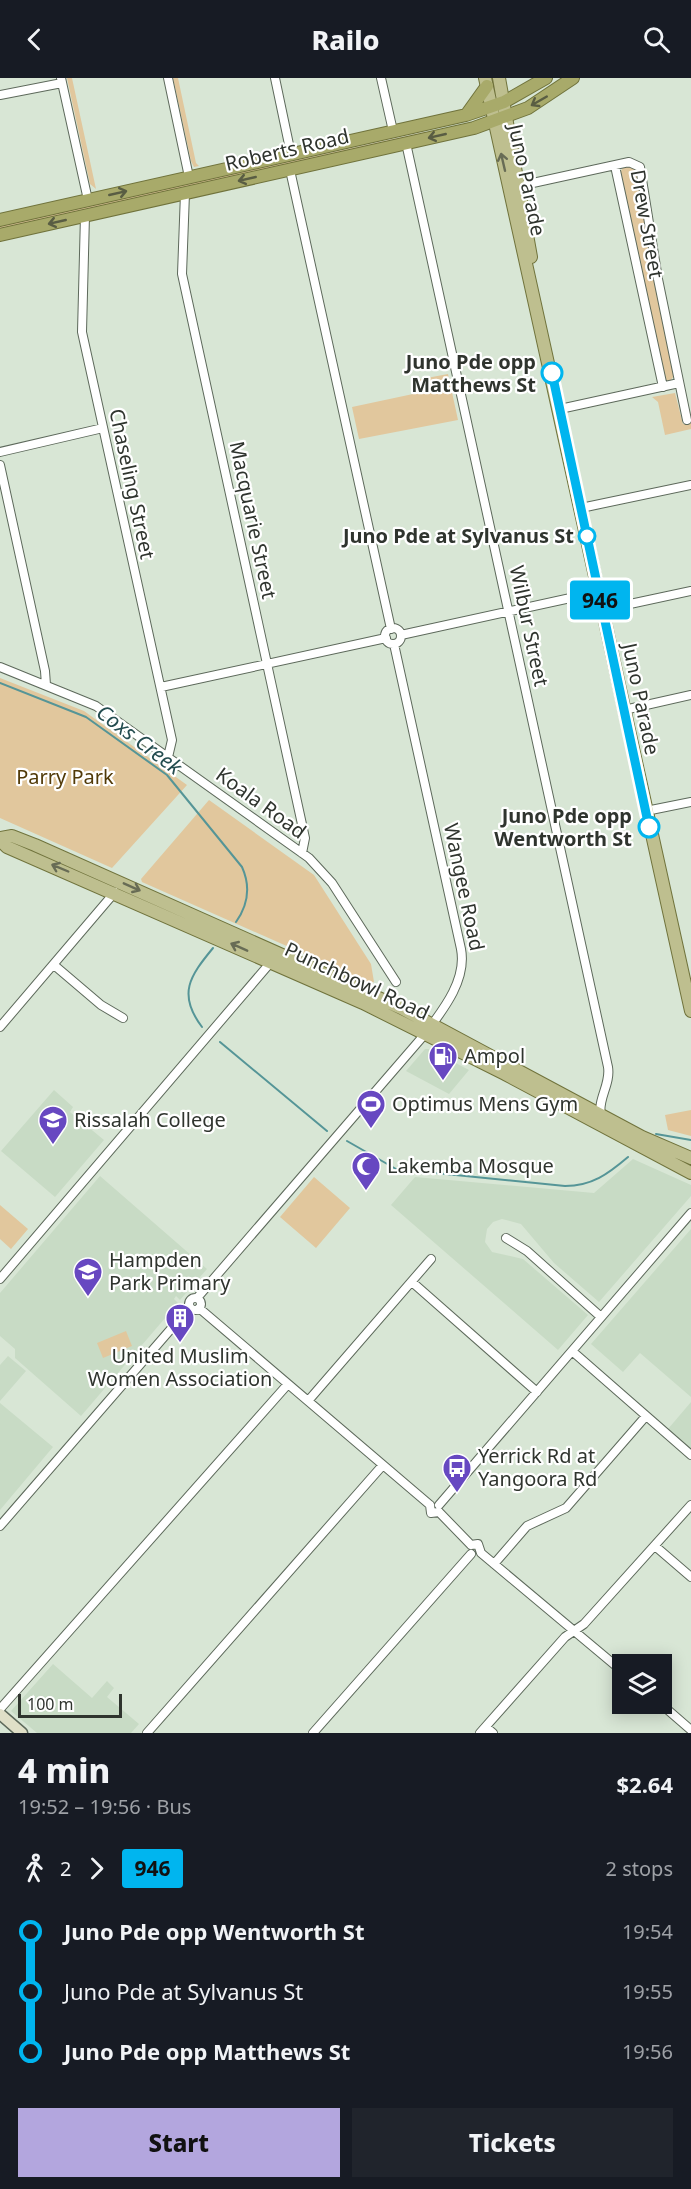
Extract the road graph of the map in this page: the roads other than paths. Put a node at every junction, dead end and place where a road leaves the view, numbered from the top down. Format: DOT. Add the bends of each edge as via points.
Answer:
graph roads {
  1 [pos="168,78"];
  2 [pos="275,78"];
  3 [pos="381,78"];
  4 [pos="500,78"];
  5 [pos="546,78"];
  6 [pos="573,78"];
  7 [pos="62,81"];
  8 [pos="486,82"];
  9 [pos="0,95"];
  10 [pos="504,102"];
  11 [pos="491,107"];
  12 [pos="466,115"];
  13 [pos="507,117"];
  14 [pos="494,122"];
  15 [pos="393,131"];
  16 [pos="406,143"];
  17 [pos="291,154"];
  18 [pos="615,166"];
  19 [pos="290,170"];
  20 [pos="189,177"];
  21 [pos="519,186"];
  22 [pos="185,193"];
  23 [pos="88,200"];
  24 [pos="85,215"];
  25 [pos="0,220"];
  26 [pos="0,235"];
  27 [pos="533,289"];
  28 [pos="679,383"];
  29 [pos="663,387"];
  30 [pos="560,409"];
  31 [pos="687,420"];
  32 [pos="103,428"];
  33 [pos="0,452"];
  34 [pos="0,465"];
  35 [pos="691,484"];
  36 [pos="581,508"];
  37 [pos="691,591"];
  38 [pos="598,592"];
  39 [pos="602,610"];
  40 [pos="509,611"];
  41 [pos="391,629"];
  42 [pos="401,635"];
  43 [pos="386,638"];
  44 [pos="394,644"];
  45 [pos="267,664"];
  46 [pos="0,667"];
  47 [pos="46,685"];
  48 [pos="161,687"];
  49 [pos="691,695"];
  50 [pos="624,710"];
  51 [pos="168,758"];
  52 [pos="691,802"];
  53 [pos="646,811"];
  54 [pos="0,839"];
  55 [pos="302,853"];
  56 [pos="115,892"];
  57 [pos="271,962"];
  58 [pos="54,965"];
  59 [pos="396,982"];
  60 [pos="691,1011"];
  61 [pos="123,1018"];
  62 [pos="0,1027"];
  63 [pos="428,1029"];
  64 [pos="601,1115"];
  65 [pos="691,1158"];
  66 [pos="691,1173"];
  67 [pos="691,1213"];
  68 [pos="506,1238"];
  69 [pos="431,1259"];
  70 [pos="0,1279"];
  71 [pos="412,1282"];
  72 [pos="197,1298"];
  73 [pos="190,1307"];
  74 [pos="199,1308"];
  75 [pos="601,1317"];
  76 [pos="572,1351"];
  77 [pos="288,1384"];
  78 [pos="537,1392"];
  79 [pos="308,1401"];
  80 [pos="646,1416"];
  81 [pos="691,1455"];
  82 [pos="382,1466"];
  83 [pos="691,1505"];
  84 [pos="439,1509"];
  85 [pos="0,1526"];
  86 [pos="471,1545"];
  87 [pos="655,1546"];
  88 [pos="481,1553"];
  89 [pos="471,1554"];
  90 [pos="494,1564"];
  91 [pos="691,1577"];
  92 [pos="575,1631"];
  93 [pos="612,1662"];
  94 [pos="0,1709"];
  95 [pos="0,1714"];
  96 [pos="672,1714"];
  97 [pos="483,1730"];
  98 [pos="691,1730"];
  99 [pos="22,1733"];
  100 [pos="147,1733"];
  101 [pos="313,1733"];
  102 [pos="493,1733"];
  1 -- 20 [label="street"];
  2 -- 17 [label="street"];
  3 -- 15 [label="street"];
  4 -- 10 [label="main road, Juno Parade"];
  5 -- 10 [label="highway, Roberts Road"];
  6 -- 13 [label="highway, Roberts Road, one-way" via="540,101"];
  7 -- 9 [label="street"];
  7 -- 23 [label="street"];
  8 -- 11 [label="main road, Juno Parade"];
  8 -- 12 [label="highway" via="477,104"];
  10 -- 11 [label="highway, Roberts Road"];
  10 -- 13 [label="main road, Juno Parade"];
  11 -- 12 [label="highway, Roberts Road"];
  11 -- 14 [label="main road, Juno Parade"];
  12 -- 15 [label="highway, Roberts Road"];
  13 -- 14 [label="highway, Roberts Road"];
  13 -- 21 [label="main road, Juno Parade"];
  14 -- 16 [label="highway, Roberts Road, one-way"];
  27 -- 14 [label="main road, Juno Parade, one-way"];
  15 -- 17 [label="highway, Roberts Road"];
  16 -- 19 [label="highway, Roberts Road"];
  16 -- 40 [label="street, Wilbur Street"];
  17 -- 20 [label="highway, Roberts Road"];
  18 -- 21 [label="street"];
  18 -- 28 [label="street, Drew Street" via="632,162 640,169"];
  18 -- 29 [label="street, Drew Street"];
  19 -- 22 [label="highway, Roberts Road, one-way"];
  19 -- 41 [label="street"];
  23 -- 20 [label="highway, Roberts Road, one-way"];
  21 -- 27 [label="main road, Juno Parade" via="531,252"];
  22 -- 24 [label="highway, Roberts Road"];
  22 -- 45 [label="street, Macquarie Street" via="182,274"];
  23 -- 25 [label="highway, Roberts Road"];
  24 -- 26 [label="highway, Roberts Road, one-way"];
  24 -- 32 [label="street, Chaseling Street" via="81,327"];
  27 -- 30 [label="main road, Juno Parade"];
  28 -- 29 [label="street"];
  28 -- 31 [label="street, Drew Street"];
  29 -- 30 [label="street"];
  30 -- 36 [label="main road, Juno Parade"];
  32 -- 33 [label="street"];
  32 -- 48 [label="street, Chaseling Street"];
  34 -- 47 [label="street"];
  35 -- 36 [label="street"];
  36 -- 38 [label="main road, Juno Parade"];
  37 -- 39 [label="street"];
  38 -- 39 [label="main road, Juno Parade"];
  38 -- 40 [label="street"];
  39 -- 50 [label="main road, Juno Parade"];
  40 -- 42 [label="street"];
  40 -- 64 [label="street, Wilbur Street" via="608,1067"];
  41 -- 42 [label="street"];
  41 -- 43 [label="street"];
  42 -- 44 [label="street"];
  43 -- 44 [label="street"];
  43 -- 45 [label="street"];
  44 -- 63 [label="street, Wangee Road" via="464,963"];
  45 -- 48 [label="street"];
  45 -- 55 [label="street, Macquarie Street" via="305,838"];
  46 -- 47 [label="street, Koala Road"];
  47 -- 51 [label="street, Koala Road" via="96,706"];
  48 -- 51 [label="street, Chaseling Street" via="172,740"];
  49 -- 50 [label="street"];
  50 -- 53 [label="main road, Juno Parade"];
  51 -- 55 [label="street, Koala Road"];
  52 -- 53 [label="street"];
  53 -- 60 [label="main road, Juno Parade"];
  56 -- 54 [label="main road, Punchbowl Road, one-way" via="7,846"];
  54 -- 63 [label="main road, Punchbowl Road, one-way" via="12,836 35,844 358,987"];
  55 -- 59 [label="street, Koala Road" via="332,883"];
  57 -- 56 [label="main road, Punchbowl Road, one-way"];
  56 -- 58 [label="street"];
  57 -- 63 [label="main road, Punchbowl Road"];
  57 -- 70 [label="street"];
  58 -- 61 [label="street" via="101,1005"];
  58 -- 62 [label="street"];
  63 -- 64 [label="main road, Punchbowl Road"];
  63 -- 66 [label="main road, Punchbowl Road"];
  63 -- 72 [label="street, Wangee Road"];
  64 -- 65 [label="main road, Punchbowl Road" via="667,1150"];
  67 -- 75 [label="street"];
  68 -- 75 [label="street" via="527,1251"];
  69 -- 71 [label="street"];
  71 -- 78 [label="street"];
  71 -- 79 [label="street"];
  72 -- 73 [label="street" via="190,1300"];
  72 -- 74 [label="street"];
  73 -- 74 [label="street"];
  73 -- 85 [label="street"];
  74 -- 77 [label="street"];
  75 -- 76 [label="street"];
  76 -- 78 [label="street"];
  76 -- 80 [label="street"];
  77 -- 79 [label="street"];
  77 -- 94 [label="street"];
  78 -- 84 [label="street"];
  79 -- 82 [label="street"];
  80 -- 81 [label="street"];
  80 -- 90 [label="street" via="566,1508 527,1526"];
  82 -- 84 [label="street" via="430,1506 431,1513"];
  82 -- 100 [label="street"];
  83 -- 87 [label="street"];
  84 -- 86 [label="street"];
  86 -- 88 [label="street" via="480,1545"];
  86 -- 89 [label="street"];
  87 -- 91 [label="street"];
  87 -- 92 [label="street"];
  88 -- 89 [label="street"];
  88 -- 90 [label="street"];
  89 -- 101 [label="street"];
  90 -- 92 [label="street"];
  92 -- 93 [label="street"];
  92 -- 97 [label="street" via="565,1637"];
  95 -- 99 [label="main road"];
  96 -- 98 [label="street"];
  97 -- 102 [label="street"];
}
